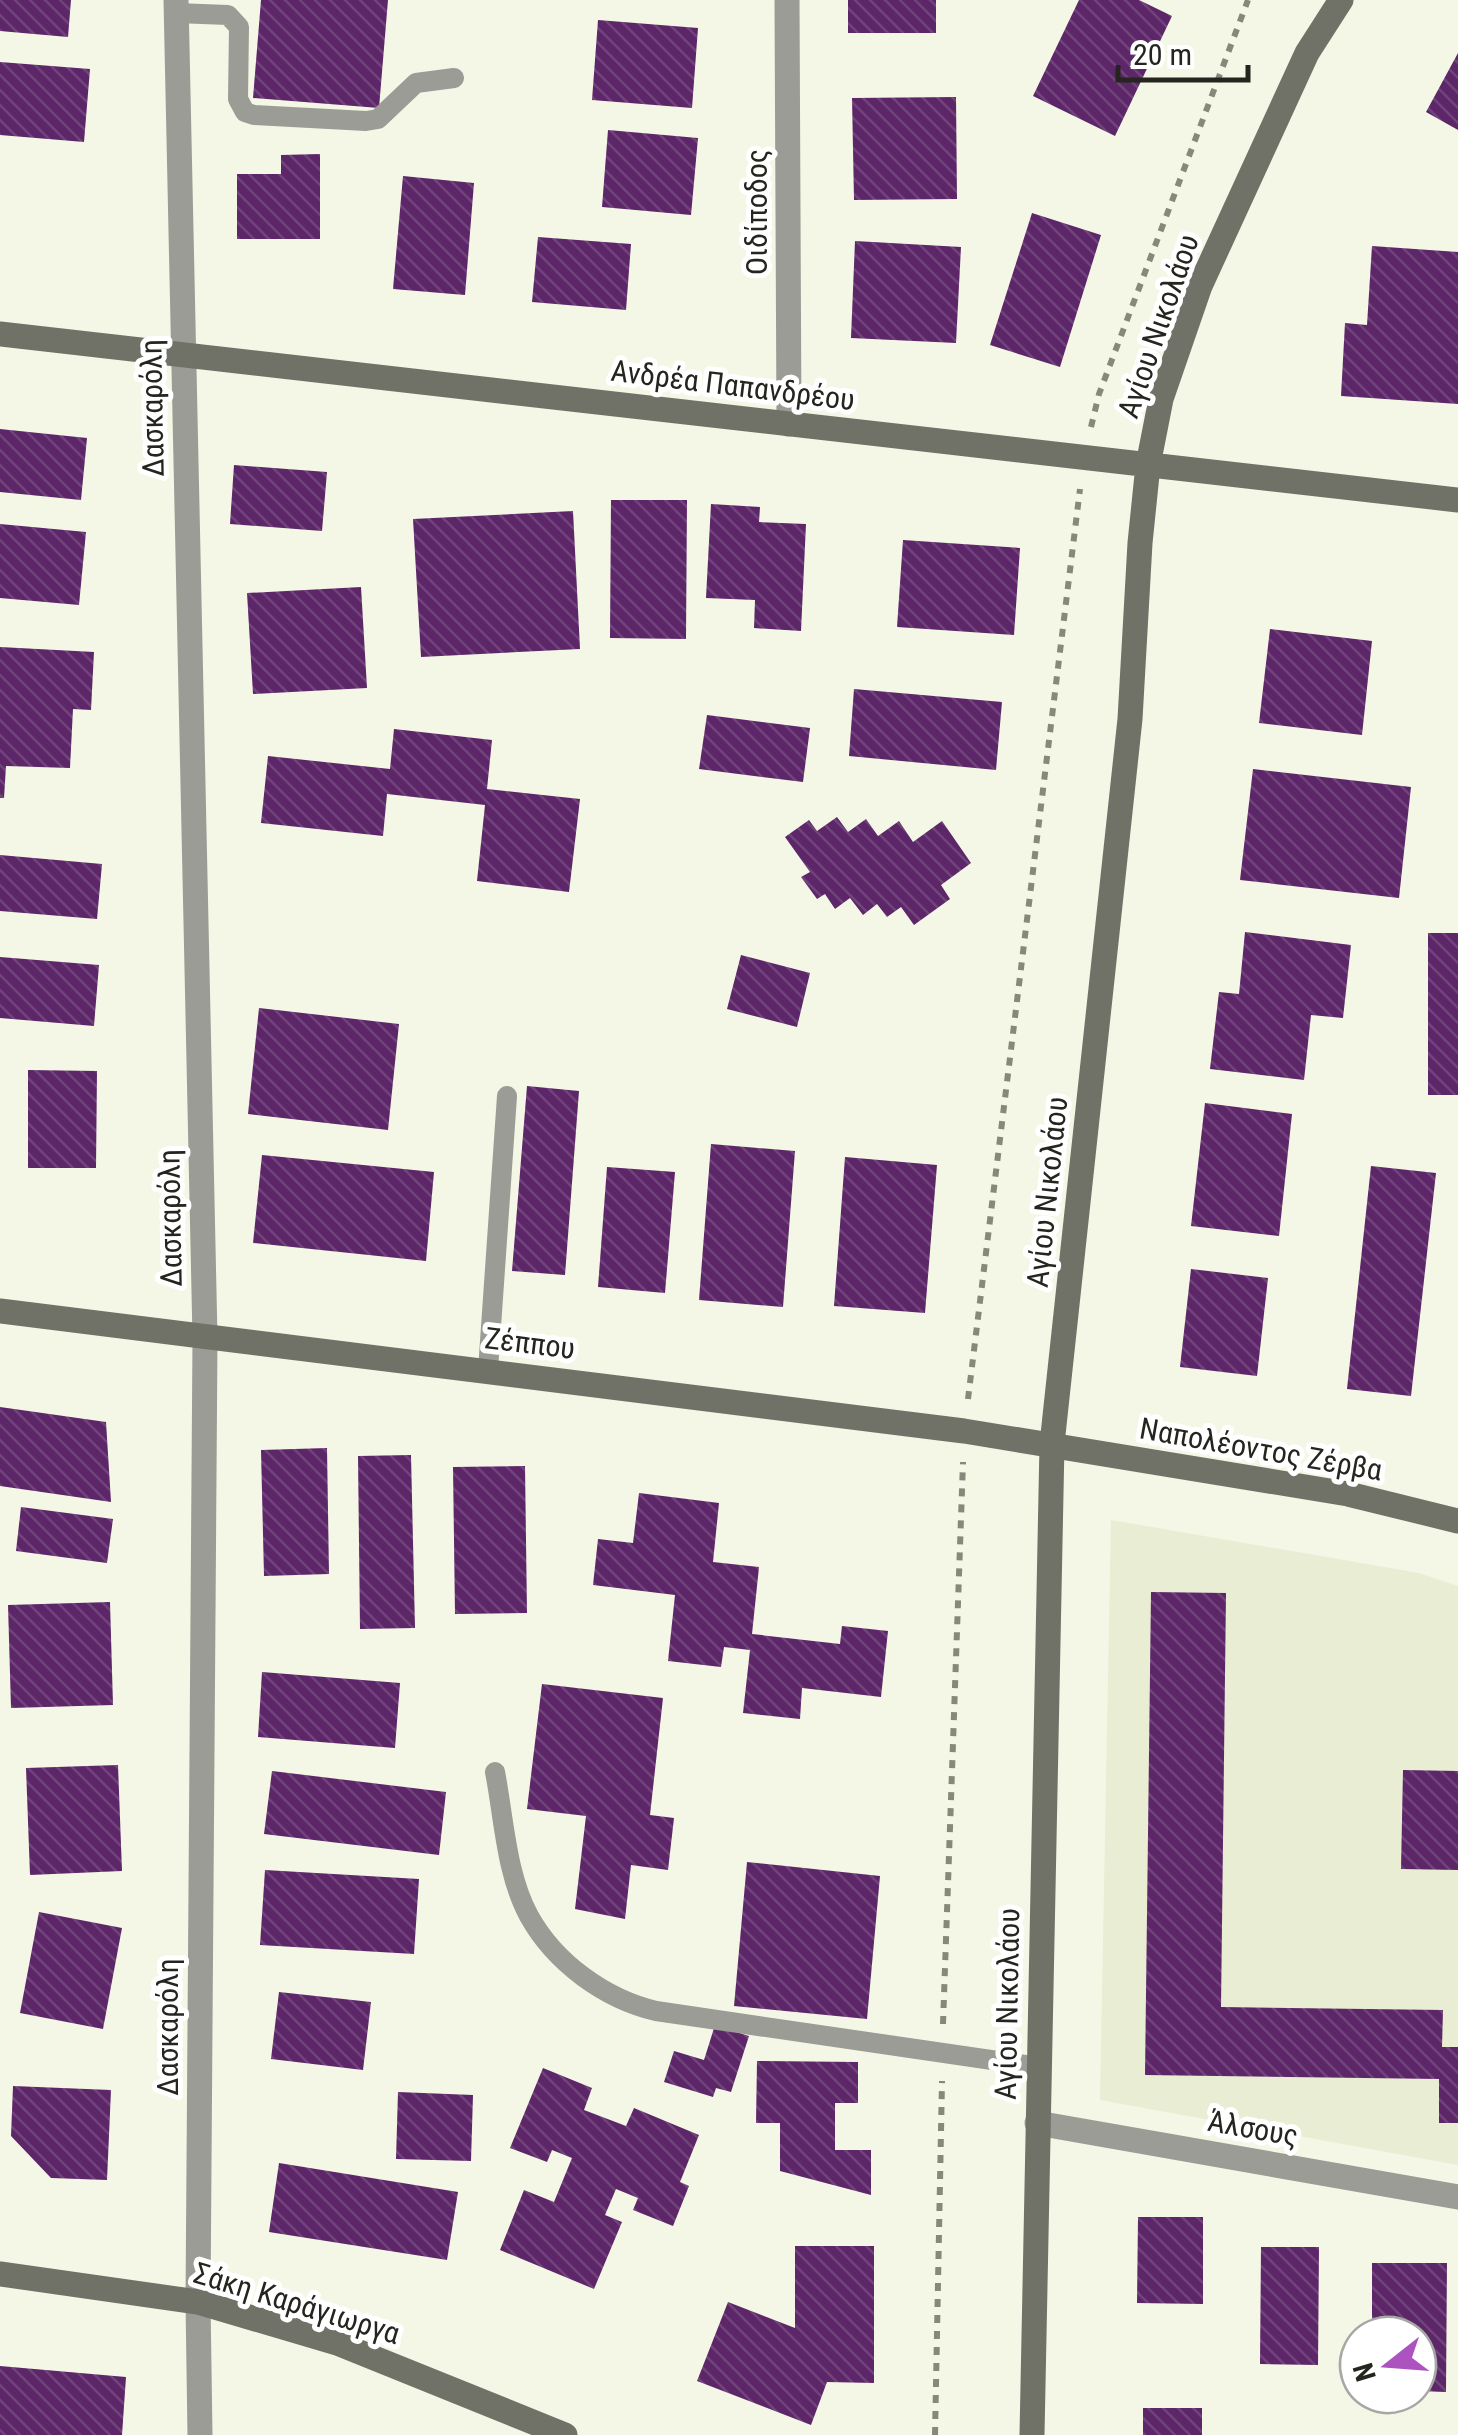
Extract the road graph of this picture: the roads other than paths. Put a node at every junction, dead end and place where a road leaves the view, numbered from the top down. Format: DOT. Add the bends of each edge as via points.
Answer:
graph roads {
  1 [pos="788,0"];
  2 [pos="1341,0"];
  3 [pos="176,7"];
  4 [pos="454,78"];
  5 [pos="0,334"];
  6 [pos="183,355"];
  7 [pos="789,424"];
  8 [pos="1148,464"];
  9 [pos="1458,500"];
  10 [pos="507,1096"];
  11 [pos="0,1311"];
  12 [pos="205,1338"];
  13 [pos="488,1370"];
  14 [pos="1052,1444"];
  15 [pos="1458,1520"];
  16 [pos="495,1772"];
  17 [pos="1038,2067"];
  18 [pos="1037,2123"];
  19 [pos="1458,2197"];
  20 [pos="0,2274"];
  21 [pos="198,2302"];
  22 [pos="200,2435"];
  23 [pos="565,2435"];
  24 [pos="1032,2435"];
  1 -- 7 [label="street, Οιδίποδος"];
  2 -- 8 [label="street, Αγίου Νικολάου" via="1307,53 1200,286 1161,399"];
  3 -- 4 [label="lane" via="235,18 238,99 254,115 378,119 416,83"];
  3 -- 6 [label="street, Δασκαρόλη"];
  5 -- 6 [label="street, Ανδρέα Παπανδρέου"];
  6 -- 7 [label="street, Ανδρέα Παπανδρέου"];
  6 -- 12 [label="street, Δασκαρόλη"];
  7 -- 8 [label="street, Ανδρέα Παπανδρέου"];
  8 -- 9 [label="street, Ανδρέα Παπανδρέου"];
  8 -- 14 [label="street, Αγίου Νικολάου" via="1130,719"];
  10 -- 13 [label="lane"];
  11 -- 12 [label="street, Ζέππου"];
  12 -- 13 [label="street, Ζέππου"];
  12 -- 21 [label="street, Δασκαρόλη"];
  13 -- 14 [label="street, Ζέππου"];
  14 -- 15 [label="street, Ναπολέοντος Ζέρβα" via="1348,1494"];
  14 -- 17 [label="street, Αγίου Νικολάου"];
  16 -- 17 [label="lane" via="514,1876 529,1915 574,1969 607,1992 656,2011"];
  17 -- 18 [label="street, Αγίου Νικολάου"];
  18 -- 19 [label="street, Άλσους"];
  18 -- 24 [label="street, Αγίου Νικολάου"];
  20 -- 21 [label="street, Σάκη Καράγιωργα"];
  21 -- 22 [label="street, Δασκαρόλη"];
  21 -- 23 [label="street, Σάκη Καράγιωργα" via="337,2343"];
}
